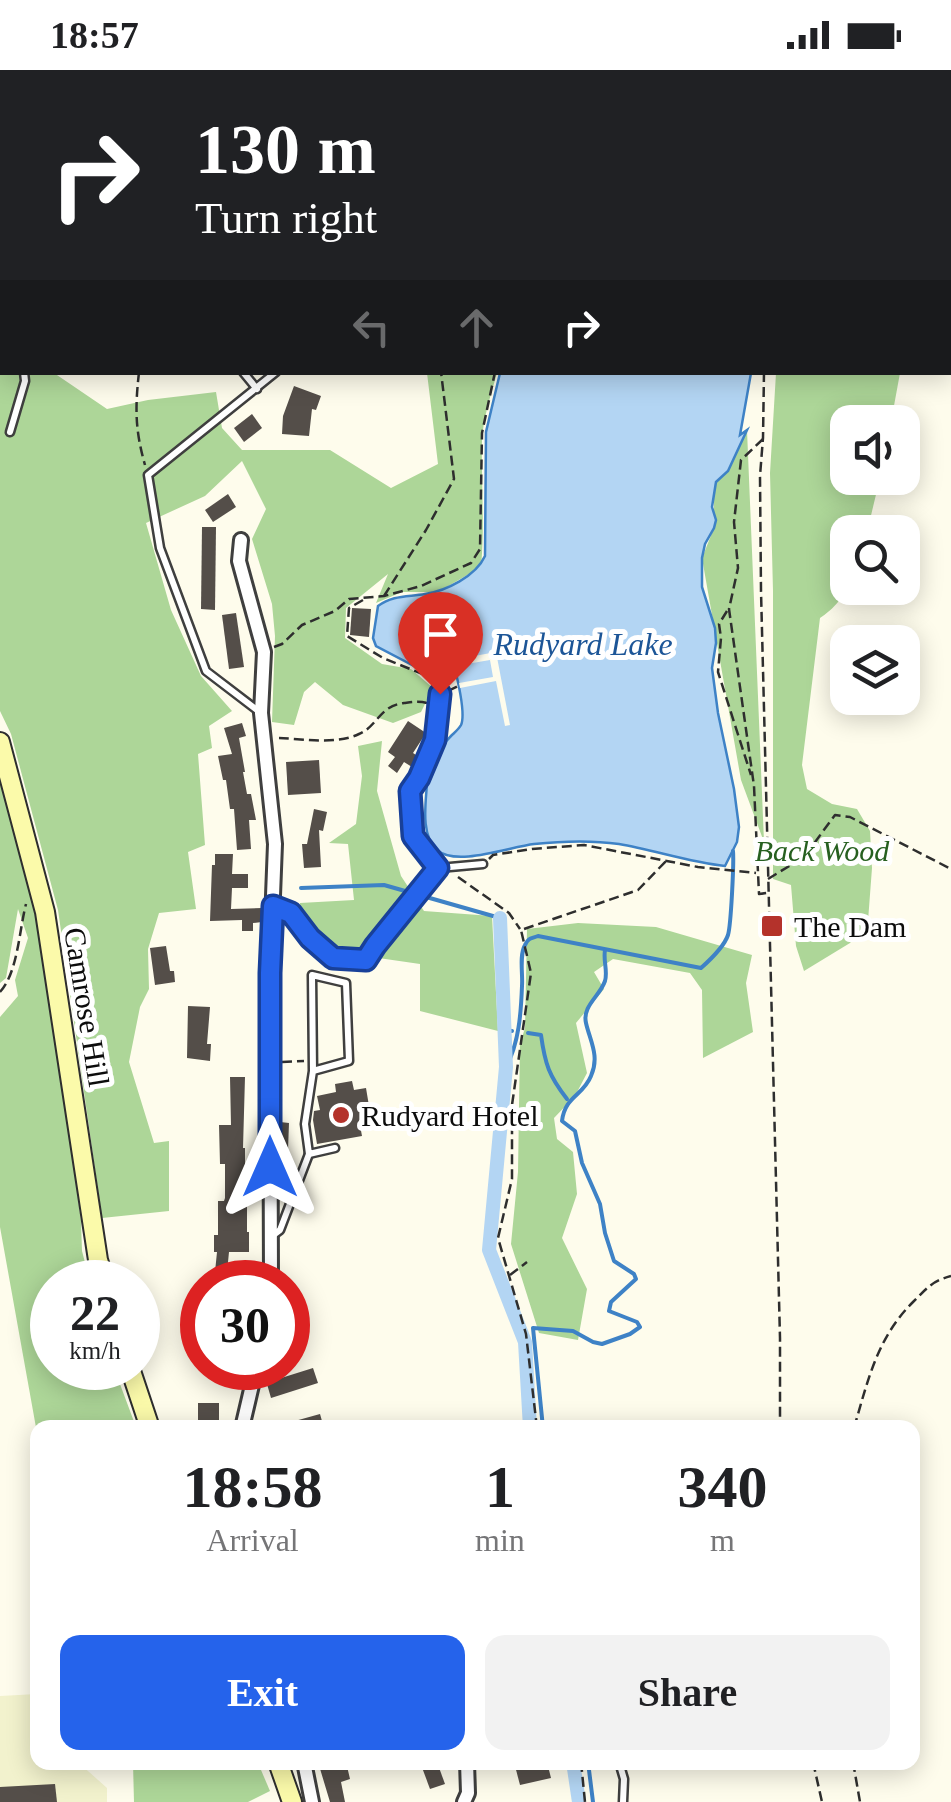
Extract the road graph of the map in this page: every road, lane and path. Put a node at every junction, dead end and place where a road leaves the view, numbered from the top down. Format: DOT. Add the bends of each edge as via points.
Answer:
graph roads {
  1 [pos="24,375"];
  2 [pos="139,375"];
  3 [pos="246,375"];
  4 [pos="272,375"];
  5 [pos="441,375"];
  6 [pos="494,375"];
  7 [pos="764,375"];
  8 [pos="257,388"];
  9 [pos="10,432"];
  10 [pos="763,438"];
  11 [pos="148,475"];
  12 [pos="241,540"];
  13 [pos="384,596"];
  14 [pos="368,597"];
  15 [pos="729,609"];
  16 [pos="264,652"];
  17 [pos="460,685"];
  18 [pos="450,690"];
  19 [pos="440,694"];
  20 [pos="438,709"];
  21 [pos="261,713"];
  22 [pos="264,738"];
  23 [pos="0,742"];
  24 [pos="754,786"];
  25 [pos="768,850"];
  26 [pos="758,852"];
  27 [pos="667,860"];
  28 [pos="482,864"];
  29 [pos="438,868"];
  30 [pos="951,869"];
  31 [pos="758,874"];
  32 [pos="768,878"];
  33 [pos="769,893"];
  34 [pos="27,902"];
  35 [pos="273,906"];
  36 [pos="521,930"];
  37 [pos="0,992"];
  38 [pos="270,1062"];
  39 [pos="313,1066"];
  40 [pos="335,1148"];
  41 [pos="309,1154"];
  42 [pos="271,1237"];
  43 [pos="98,1260"];
  44 [pos="271,1260"];
  45 [pos="527,1262"];
  46 [pos="509,1276"];
  47 [pos="951,1276"];
  48 [pos="137,1390"];
  49 [pos="251,1390"];
  50 [pos="147,1420"];
  51 [pos="244,1420"];
  52 [pos="536,1420"];
  53 [pos="780,1420"];
  54 [pos="856,1420"];
  55 [pos="281,1770"];
  56 [pos="306,1770"];
  57 [pos="467,1770"];
  58 [pos="582,1770"];
  59 [pos="621,1770"];
  60 [pos="815,1770"];
  61 [pos="855,1770"];
  62 [pos="292,1802"];
  63 [pos="312,1802"];
  64 [pos="464,1802"];
  65 [pos="585,1802"];
  66 [pos="623,1802"];
  67 [pos="822,1802"];
  68 [pos="860,1802"];
  1 -- 9 [label="lane"];
  2 -- 11 [label="path" via="136,434"];
  3 -- 8 [label="lane"];
  4 -- 8 [label="lane"];
  5 -- 13 [label="path" via="454,479"];
  6 -- 13 [label="path" via="482,432 480,549 471,563"];
  7 -- 10 [label="path"];
  8 -- 11 [label="lane"];
  10 -- 15 [label="path" via="741,460 734,522 738,568"];
  10 -- 25 [label="path"];
  11 -- 21 [label="lane" via="160,548 206,671"];
  12 -- 16 [label="street" via="239,562"];
  13 -- 14 [label="path"];
  14 -- 16 [label="path" via="348,599"];
  14 -- 19 [label="path" via="349,608 347,636 425,675"];
  15 -- 24 [label="path"];
  15 -- 24 [label="path" via="718,624 718,672"];
  16 -- 21 [label="street"];
  17 -- 18 [label="path"];
  19 -- 20 [label="lane"];
  20 -- 22 [label="path" via="423,701 397,704 364,733 343,739"];
  20 -- 29 [label="lane" via="435,740 410,791 413,836"];
  21 -- 22 [label="street"];
  22 -- 35 [label="street" via="275,844"];
  23 -- 43 [label="street, Camrose Hill" via="45,912"];
  24 -- 26 [label="path"];
  25 -- 26 [label="path"];
  25 -- 32 [label="path"];
  26 -- 31 [label="path"];
  27 -- 28 [label="path" via="584,845 493,855"];
  27 -- 31 [label="path"];
  27 -- 36 [label="path" via="638,890"];
  28 -- 29 [label="lane"];
  29 -- 35 [label="lane" via="366,960 333,958 291,913"];
  29 -- 36 [label="path" via="484,894"];
  30 -- 32 [label="path" via="835,814 804,857"];
  31 -- 33 [label="path" via="759,894"];
  32 -- 33 [label="path"];
  33 -- 53 [label="path"];
  34 -- 37 [label="path"];
  35 -- 38 [label="street"];
  36 -- 46 [label="path" via="531,974 512,1106 512,1179 498,1238"];
  38 -- 39 [label="path"];
  38 -- 42 [label="street"];
  39 -- 39 [label="lane" via="312,975 346,983 348,1061"];
  39 -- 41 [label="lane" via="305,1124"];
  40 -- 41 [label="lane"];
  41 -- 42 [label="lane" via="280,1230"];
  42 -- 44 [label="street"];
  45 -- 46 [label="path"];
  46 -- 52 [label="path" via="526,1334"];
  47 -- 54 [label="path" via="935,1280 886,1334"];
  48 -- 50 [label="street"];
  49 -- 51 [label="street"];
  55 -- 62 [label="street"];
  56 -- 63 [label="street"];
  57 -- 64 [label="street"];
  58 -- 65 [label="path"];
  59 -- 66 [label="lane"];
  60 -- 67 [label="path"];
  61 -- 68 [label="path"];
}
